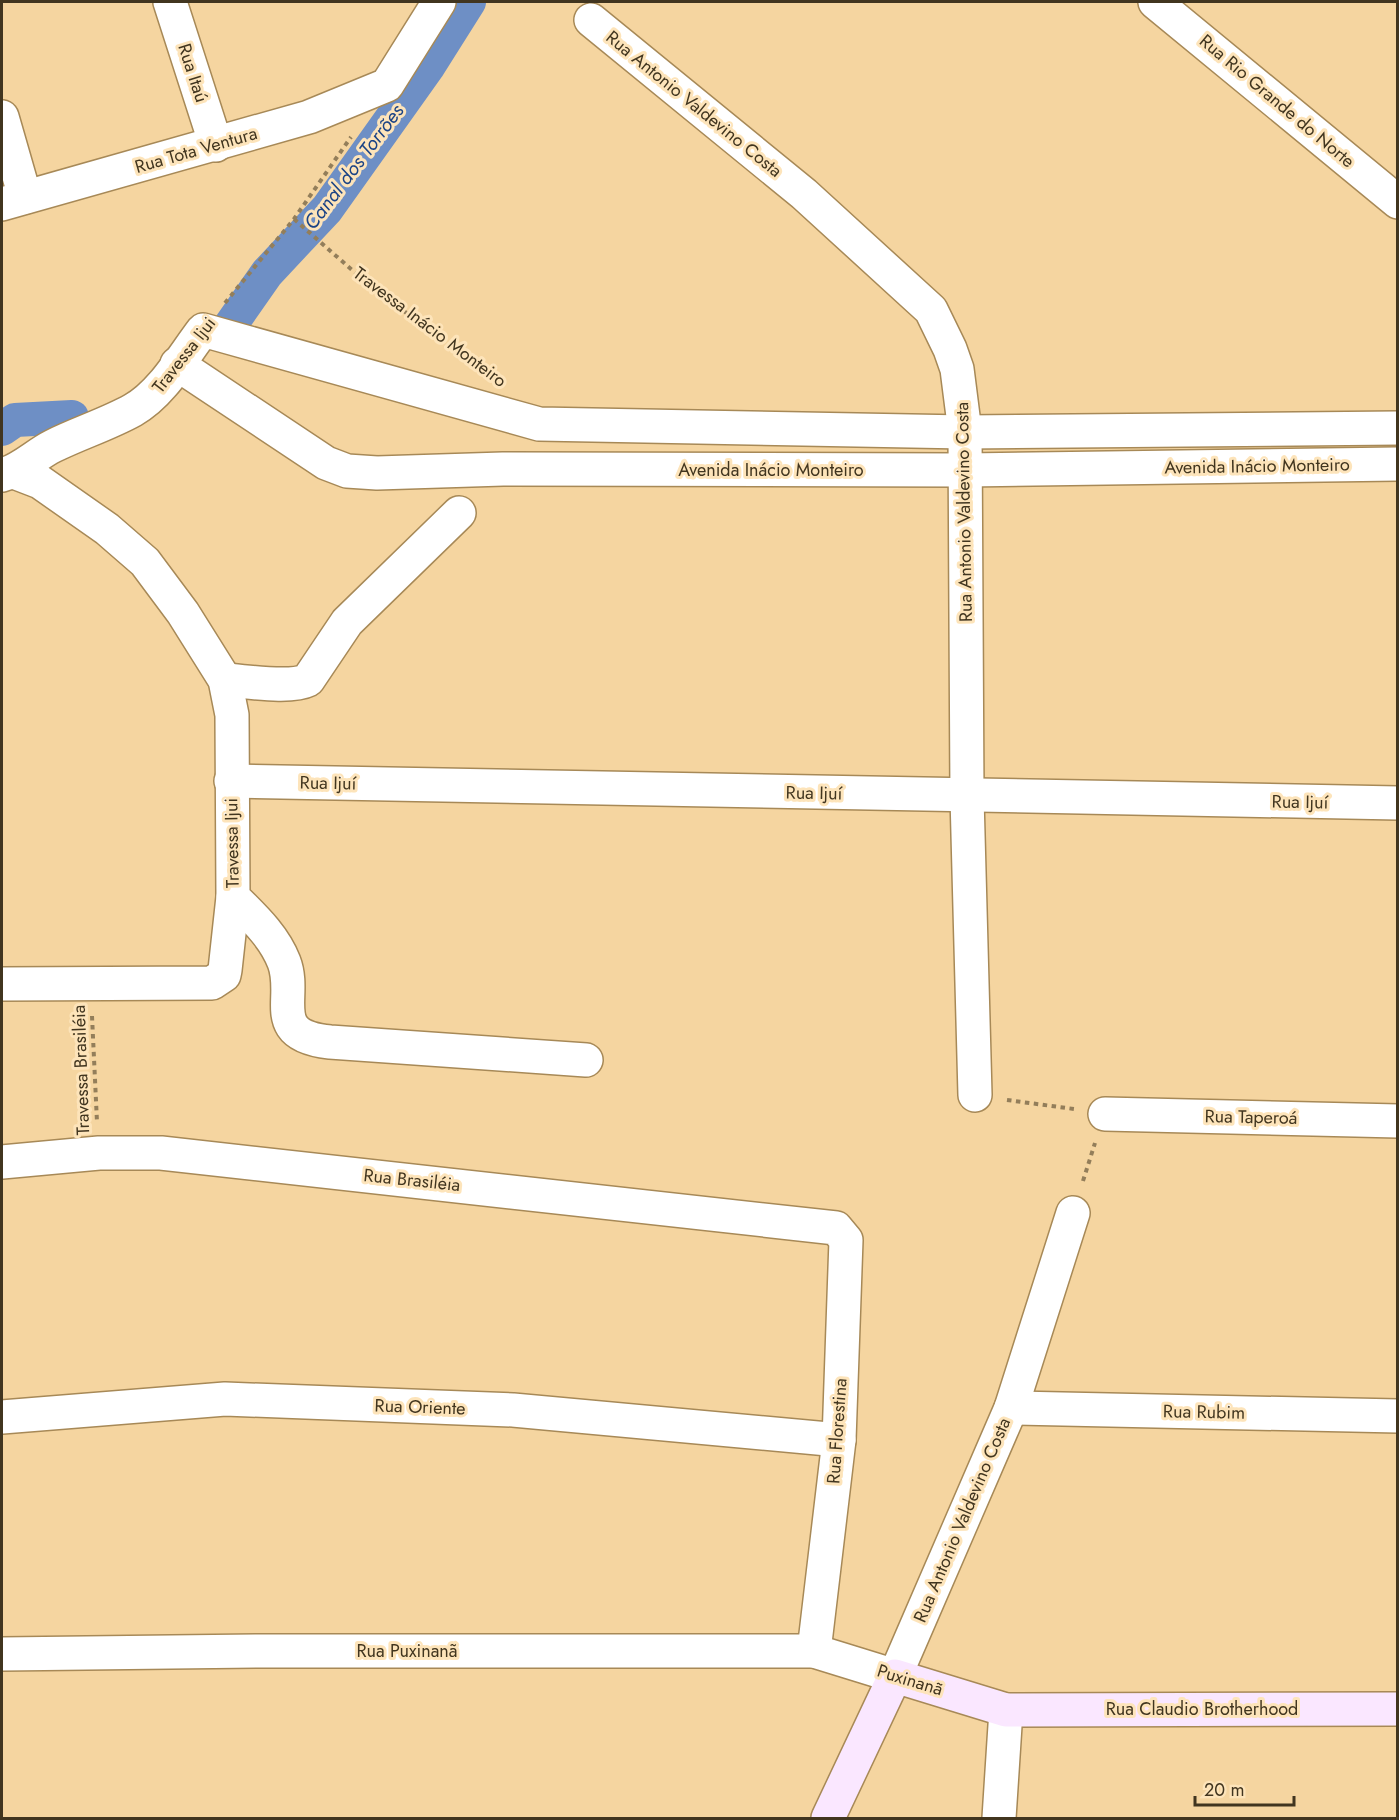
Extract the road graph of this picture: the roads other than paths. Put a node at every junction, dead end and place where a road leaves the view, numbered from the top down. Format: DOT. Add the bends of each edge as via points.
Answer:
graph roads {
  1 [pos="170,2"];
  2 [pos="439,2"];
  3 [pos="1155,2"];
  4 [pos="591,20"];
  5 [pos="2,117"];
  6 [pos="216,145"];
  7 [pos="1397,200"];
  8 [pos="13,201"];
  9 [pos="203,330"];
  10 [pos="177,364"];
  11 [pos="1398,428"];
  12 [pos="966,432"];
  13 [pos="1398,464"];
  14 [pos="966,470"];
  15 [pos="8,473"];
  16 [pos="459,513"];
  17 [pos="225,680"];
  18 [pos="231,781"];
  19 [pos="967,797"];
  20 [pos="1398,804"];
  21 [pos="233,897"];
  22 [pos="2,984"];
  23 [pos="586,1060"];
  24 [pos="975,1095"];
  25 [pos="1104,1114"];
  26 [pos="1398,1120"];
  27 [pos="2,1162"];
  28 [pos="1073,1213"];
  29 [pos="822,1226"];
  30 [pos="1011,1408"];
  31 [pos="1398,1416"];
  32 [pos="2,1417"];
  33 [pos="839,1440"];
  34 [pos="813,1651"];
  35 [pos="2,1654"];
  36 [pos="895,1676"];
  37 [pos="1398,1709"];
  38 [pos="1006,1710"];
  39 [pos="828,1818"];
  40 [pos="999,1818"];
  1 -- 6 [label="street, Rua Itaú"];
  2 -- 6 [label="street, Rua Tota Ventura" via="387,85 309,117"];
  3 -- 7 [label="street, Rua Rio Grande do Norte"];
  4 -- 12 [label="street, Rua Antonio Valdevino Costa" via="804,194 931,310 957,369"];
  5 -- 8 [label="street"];
  6 -- 8 [label="street, Rua Tota Ventura"];
  9 -- 10 [label="street, Travessa Ijui"];
  9 -- 12 [label="street, Avenida Inácio Monteiro" via="539,424"];
  10 -- 14 [label="street, Avenida Inácio Monteiro" via="326,463 347,471"];
  10 -- 15 [label="street, Travessa Ijui" via="150,398 134,410 46,450"];
  11 -- 12 [label="street, Avenida Inácio Monteiro"];
  12 -- 14 [label="street, Rua Antonio Valdevino Costa"];
  13 -- 14 [label="street, Avenida Inácio Monteiro"];
  14 -- 19 [label="street, Rua Antonio Valdevino Costa"];
  15 -- 17 [label="street, Travessa Ijui" via="50,489 107,529 145,562"];
  16 -- 17 [label="street" via="346,622 308,680"];
  17 -- 18 [label="street, Travessa Ijui" via="232,715"];
  18 -- 19 [label="street, Rua Ijuí"];
  18 -- 21 [label="street, Travessa Ijui"];
  19 -- 20 [label="street, Rua Ijuí"];
  19 -- 24 [label="street, Rua Antonio Valdevino Costa"];
  21 -- 22 [label="street" via="225,970 212,983"];
  21 -- 23 [label="street, Travessa Ijui" via="277,946 286,966 287,1012 302,1035 330,1042"];
  25 -- 26 [label="street, Rua Taperoá"];
  27 -- 29 [label="street, Rua Brasiléia" via="99,1153 161,1153"];
  28 -- 30 [label="street, Rua Antonio Valdevino Costa"];
  29 -- 33 [label="street, Rua Florestina" via="836,1228 846,1240"];
  30 -- 31 [label="street, Rua Rubim"];
  30 -- 36 [label="street, Rua Antonio Valdevino Costa"];
  32 -- 33 [label="street, Rua Oriente" via="225,1399 513,1410"];
  33 -- 34 [label="street, Rua Florestina"];
  34 -- 35 [label="street, Rua Puxinanã"];
  34 -- 36 [label="street, Puxinanã"];
  36 -- 38 [label="street, Puxinanã"];
  36 -- 39 [label="street, Rua Antonio Valdevino Costa"];
  37 -- 38 [label="street, Rua Claudio Brotherhood"];
  38 -- 40 [label="street"];
}
